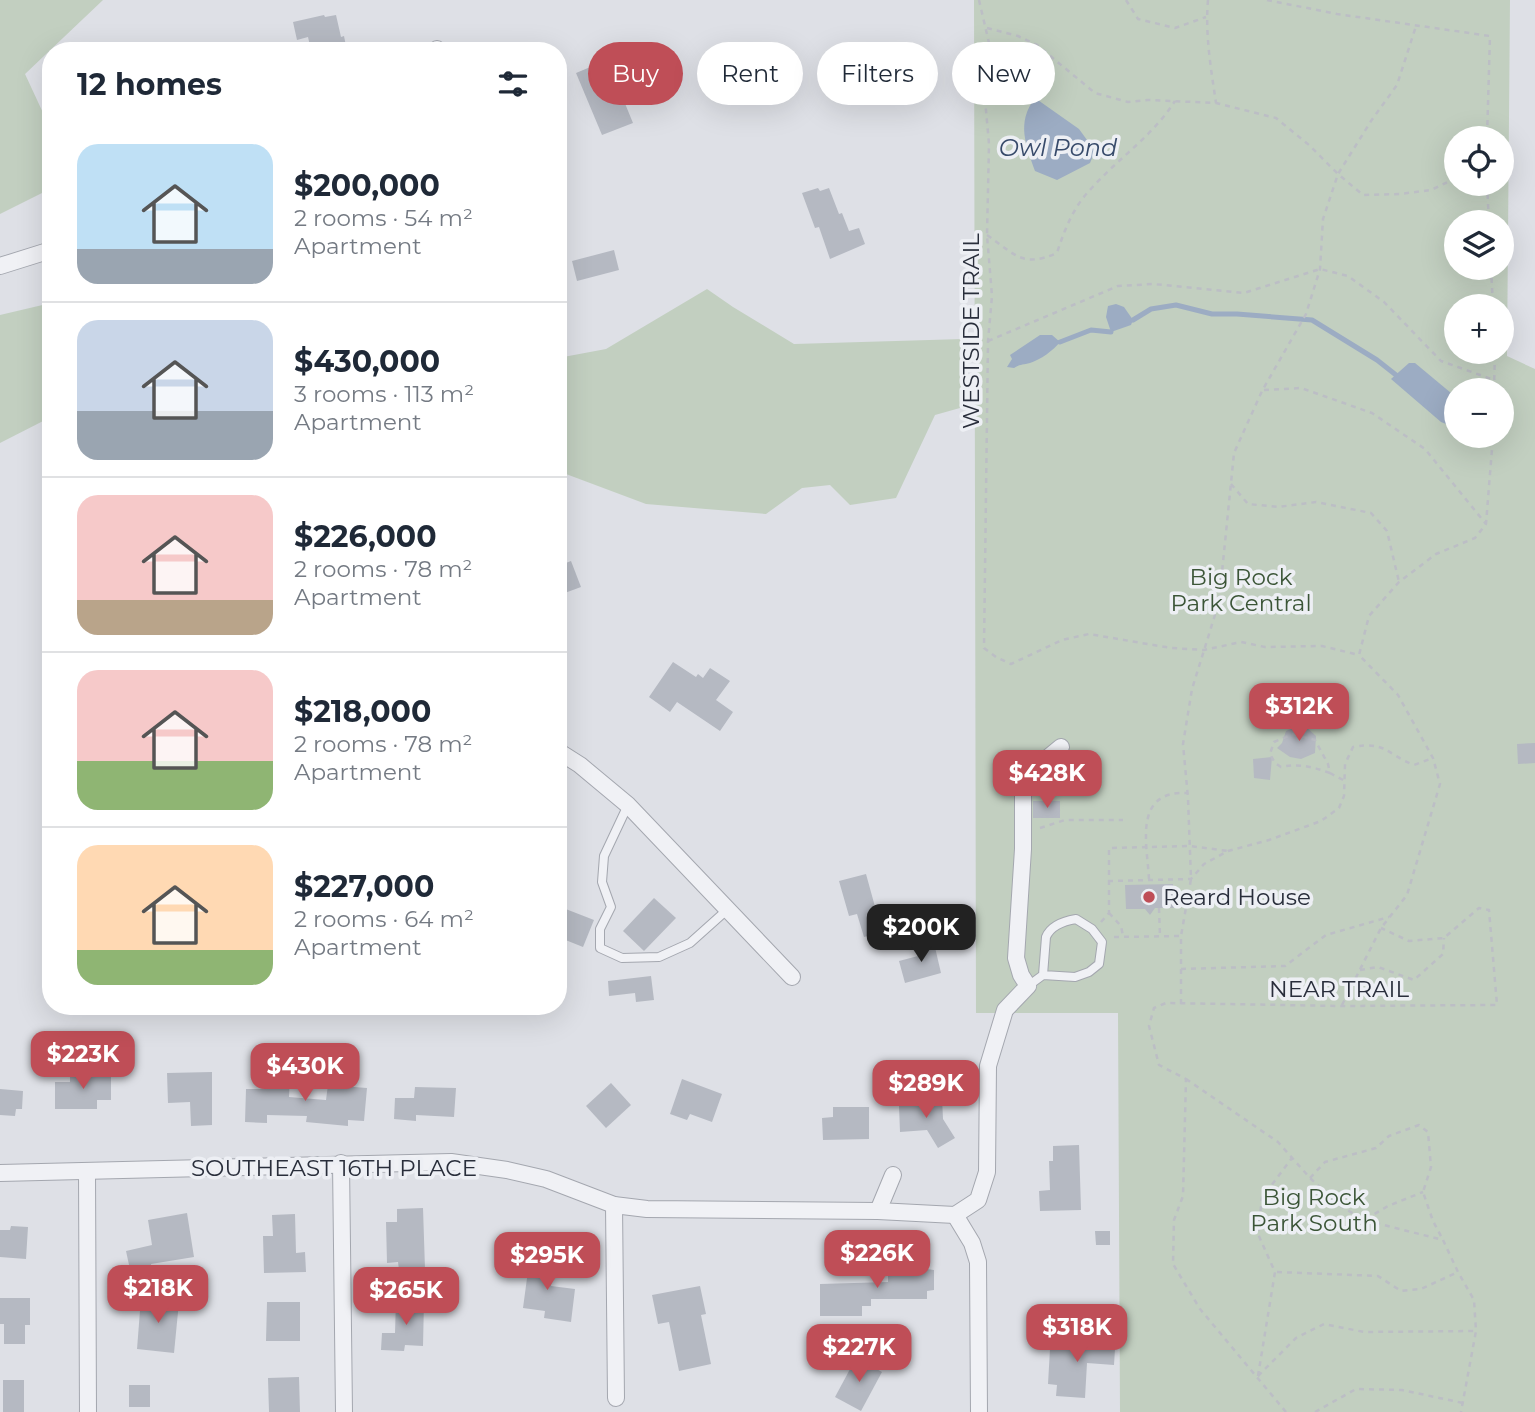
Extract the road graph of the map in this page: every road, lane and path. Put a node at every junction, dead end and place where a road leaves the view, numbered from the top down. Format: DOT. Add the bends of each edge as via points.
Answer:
graph roads {
  1 [pos="979,0"];
  2 [pos="1126,0"];
  3 [pos="1208,0"];
  4 [pos="1267,0"];
  5 [pos="1206,17"];
  6 [pos="1416,26"];
  7 [pos="985,28"];
  8 [pos="1175,101"];
  9 [pos="1216,103"];
  10 [pos="1487,126"];
  11 [pos="1338,174"];
  12 [pos="1444,184"];
  13 [pos="987,235"];
  14 [pos="42,253"];
  15 [pos="0,265"];
  16 [pos="1320,269"];
  17 [pos="988,341"];
  18 [pos="1488,378"];
  19 [pos="1262,391"];
  20 [pos="1492,448"];
  21 [pos="1231,484"];
  22 [pos="1486,524"];
  23 [pos="1399,582"];
  24 [pos="1204,650"];
  25 [pos="1359,655"];
  26 [pos="1061,747"];
  27 [pos="567,757"];
  28 [pos="1433,758"];
  29 [pos="1330,773"];
  30 [pos="1345,781"];
  31 [pos="1188,793"];
  32 [pos="628,805"];
  33 [pos="1123,820"];
  34 [pos="1023,833"];
  35 [pos="1147,846"];
  36 [pos="1190,846"];
  37 [pos="1228,851"];
  38 [pos="1149,879"];
  39 [pos="1191,879"];
  40 [pos="1108,881"];
  41 [pos="1159,908"];
  42 [pos="728,909"];
  43 [pos="1109,913"];
  44 [pos="1389,917"];
  45 [pos="1381,928"];
  46 [pos="1092,929"];
  47 [pos="1160,936"];
  48 [pos="1181,936"];
  49 [pos="1123,937"];
  50 [pos="1444,938"];
  51 [pos="1102,942"];
  52 [pos="1181,969"];
  53 [pos="1359,970"];
  54 [pos="1043,975"];
  55 [pos="792,977"];
  56 [pos="1028,986"];
  57 [pos="1181,1004"];
  58 [pos="1341,1006"];
  59 [pos="1186,1079"];
  60 [pos="1292,1158"];
  61 [pos="341,1163"];
  62 [pos="87,1171"];
  63 [pos="0,1173"];
  64 [pos="893,1175"];
  65 [pos="1310,1178"];
  66 [pos="1423,1192"];
  67 [pos="614,1205"];
  68 [pos="878,1211"];
  69 [pos="956,1215"];
  70 [pos="1364,1220"];
  71 [pos="1443,1240"];
  72 [pos="1275,1272"];
  73 [pos="1458,1272"];
  74 [pos="1476,1331"];
  75 [pos="1258,1376"];
  76 [pos="616,1398"];
  77 [pos="1463,1403"];
  78 [pos="88,1412"];
  79 [pos="344,1412"];
  80 [pos="979,1412"];
  81 [pos="1286,1412"];
  82 [pos="1315,1412"];
  83 [pos="1461,1412"];
  1 -- 7 [label="path, WESTSIDE TRAIL"];
  2 -- 5 [label="path" via="1138,19 1163,25 1175,27"];
  3 -- 5 [label="path"];
  4 -- 6 [label="path"];
  5 -- 9 [label="path"];
  6 -- 10 [label="path" via="1490,36"];
  6 -- 11 [label="path" via="1397,85"];
  7 -- 8 [label="path" via="1037,45 1095,93 1128,102"];
  7 -- 13 [label="path, WESTSIDE TRAIL" via="989,43 984,88 989,144"];
  8 -- 9 [label="path"];
  8 -- 13 [label="path" via="1161,122 1088,192 1065,228 1057,253 1025,261"];
  9 -- 11 [label="path" via="1276,118"];
  11 -- 12 [label="path" via="1363,195 1431,190"];
  11 -- 16 [label="path" via="1324,219"];
  13 -- 17 [label="path, WESTSIDE TRAIL" via="992,296"];
  14 -- 15 [label="street"];
  16 -- 17 [label="path" via="1244,293 1153,284 1118,286"];
  16 -- 18 [label="path" via="1348,276 1384,302 1441,361"];
  16 -- 19 [label="path" via="1306,314"];
  17 -- 24 [label="path, WESTSIDE TRAIL" via="984,648 1011,664 1062,640 1089,634"];
  19 -- 21 [label="path" via="1234,453"];
  19 -- 22 [label="path" via="1301,388 1372,413 1425,449"];
  20 -- 22 [label="path"];
  21 -- 23 [label="path" via="1248,504 1278,507 1316,502 1371,513 1387,531"];
  21 -- 24 [label="path" via="1219,602"];
  22 -- 23 [label="path" via="1475,538 1436,554"];
  23 -- 25 [label="path" via="1369,615"];
  24 -- 25 [label="path" via="1241,642 1265,647 1322,646"];
  24 -- 31 [label="path" via="1184,733"];
  25 -- 28 [label="path" via="1398,695"];
  26 -- 34 [label="street" via="1023,786"];
  27 -- 32 [label="street"];
  28 -- 30 [label="path" via="1415,765 1382,746 1353,747 1345,764"];
  28 -- 44 [label="path" via="1440,784 1407,895"];
  29 -- 29 [label="path" via="1315,740 1293,734 1274,742 1270,754 1275,764"];
  29 -- 30 [label="path"];
  30 -- 37 [label="path" via="1339,808 1321,821"];
  31 -- 35 [label="path" via="1156,800 1147,816"];
  31 -- 36 [label="path"];
  32 -- 42 [label="street"];
  32 -- 42 [label="lane" via="604,856 602,882 611,907 600,929 600,948 622,958 659,957 690,943"];
  33 -- 34 [label="path" via="1065,820"];
  34 -- 56 [label="street" via="1016,958"];
  35 -- 36 [label="path"];
  35 -- 38 [label="path"];
  35 -- 40 [label="path" via="1109,848"];
  36 -- 37 [label="path"];
  36 -- 39 [label="path"];
  37 -- 39 [label="path" via="1204,864"];
  38 -- 39 [label="path"];
  38 -- 40 [label="path"];
  39 -- 48 [label="path"];
  40 -- 43 [label="path"];
  41 -- 47 [label="path"];
  42 -- 55 [label="street"];
  43 -- 46 [label="path"];
  43 -- 49 [label="path" via="1121,926"];
  44 -- 45 [label="path"];
  44 -- 52 [label="path" via="1326,935 1284,966"];
  45 -- 50 [label="path" via="1409,941"];
  45 -- 53 [label="path"];
  46 -- 51 [label="lane"];
  46 -- 54 [label="lane" via="1076,919 1048,932"];
  47 -- 48 [label="path"];
  47 -- 49 [label="path"];
  48 -- 52 [label="path"];
  49 -- 51 [label="path"];
  50 -- 53 [label="path" via="1443,954 1415,980 1378,967"];
  50 -- 58 [label="path, NEAR TRAIL" via="1479,908 1489,910 1497,1005"];
  51 -- 54 [label="lane" via="1099,964 1089,972"];
  52 -- 57 [label="path"];
  53 -- 58 [label="path"];
  54 -- 56 [label="lane"];
  56 -- 69 [label="street" via="1005,1010 988,1066 987,1172 978,1200"];
  57 -- 58 [label="path, NEAR TRAIL"];
  57 -- 59 [label="path" via="1154,1008 1149,1026 1159,1065"];
  59 -- 60 [label="path" via="1278,1142"];
  59 -- 75 [label="path" via="1183,1196 1174,1220 1173,1264 1200,1309"];
  60 -- 65 [label="path"];
  60 -- 72 [label="path" via="1262,1198 1258,1234"];
  61 -- 62 [label="street, SOUTHEAST 16TH PLACE"];
  61 -- 67 [label="street, SOUTHEAST 16TH PLACE" via="451,1162 506,1170 546,1179"];
  61 -- 79 [label="street"];
  62 -- 63 [label="street, SOUTHEAST 16TH PLACE"];
  62 -- 78 [label="street"];
  64 -- 68 [label="street"];
  65 -- 66 [label="path" via="1325,1163 1376,1148 1389,1136 1419,1125 1427,1132 1431,1154"];
  65 -- 70 [label="path" via="1339,1205"];
  66 -- 70 [label="path"];
  66 -- 71 [label="path"];
  67 -- 68 [label="street, SOUTHEAST 16TH PLACE"];
  67 -- 76 [label="street"];
  68 -- 69 [label="street, SOUTHEAST 16TH PLACE"];
  69 -- 80 [label="street" via="978,1262"];
  70 -- 71 [label="path"];
  71 -- 73 [label="path"];
  72 -- 73 [label="path" via="1378,1276 1401,1291 1421,1289"];
  72 -- 75 [label="path"];
  73 -- 74 [label="path" via="1474,1300"];
  74 -- 75 [label="path" via="1364,1332 1324,1324 1296,1338"];
  74 -- 77 [label="path"];
  75 -- 81 [label="path"];
  77 -- 82 [label="path" via="1402,1390 1356,1389"];
  77 -- 83 [label="path"];
}
